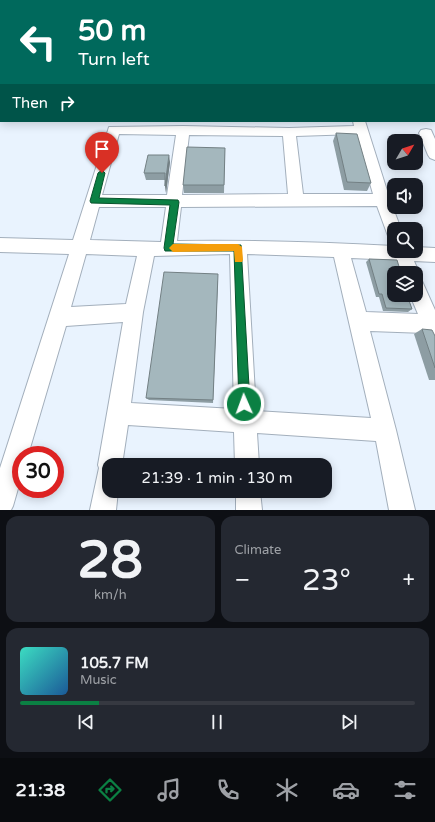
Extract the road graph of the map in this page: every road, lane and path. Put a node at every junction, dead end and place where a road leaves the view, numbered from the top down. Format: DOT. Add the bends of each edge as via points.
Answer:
graph roads {
  1 [pos="361,126"];
  2 [pos="182,130"];
  3 [pos="289,132"];
  4 [pos="426,133"];
  5 [pos="435,155"];
  6 [pos="296,199"];
  7 [pos="382,200"];
  8 [pos="94,201"];
  9 [pos="175,202"];
  10 [pos="391,222"];
  11 [pos="0,245"];
  12 [pos="79,246"];
  13 [pos="238,247"];
  14 [pos="168,248"];
  15 [pos="147,249"];
  16 [pos="341,250"];
  17 [pos="387,251"];
  18 [pos="423,254"];
  19 [pos="435,255"];
  20 [pos="422,302"];
  21 [pos="134,312"];
  22 [pos="59,317"];
  23 [pos="358,321"];
  24 [pos="433,329"];
  25 [pos="119,413"];
  26 [pos="245,420"];
  27 [pos="385,430"];
  28 [pos="111,458"];
  29 [pos="247,458"];
  30 [pos="105,498"];
  31 [pos="248,498"];
  32 [pos="0,506"];
  33 [pos="103,510"];
  34 [pos="249,510"];
  35 [pos="402,510"];
  1 -- 3 [label="street"];
  1 -- 7 [label="street"];
  2 -- 3 [label="street"];
  2 -- 8 [label="street" via="114,130"];
  2 -- 9 [label="street"];
  3 -- 6 [label="street"];
  4 -- 5 [label="street"];
  6 -- 7 [label="street"];
  6 -- 9 [label="street"];
  7 -- 10 [label="street"];
  8 -- 9 [label="street"];
  8 -- 12 [label="street"];
  9 -- 14 [label="street"];
  11 -- 12 [label="street"];
  12 -- 15 [label="street"];
  12 -- 22 [label="street"];
  13 -- 14 [label="street"];
  13 -- 16 [label="street"];
  13 -- 26 [label="street"];
  14 -- 15 [label="street"];
  15 -- 21 [label="street"];
  16 -- 17 [label="street"];
  16 -- 23 [label="street"];
  18 -- 19 [label="street"];
  20 -- 24 [label="street"];
  21 -- 22 [label="street"];
  21 -- 25 [label="street"];
  22 -- 32 [label="street"];
  23 -- 24 [label="street"];
  23 -- 27 [label="street"];
  25 -- 26 [label="street"];
  25 -- 28 [label="street"];
  26 -- 27 [label="street"];
  26 -- 29 [label="street"];
  27 -- 35 [label="street"];
  30 -- 33 [label="street"];
  31 -- 34 [label="street"];
}
